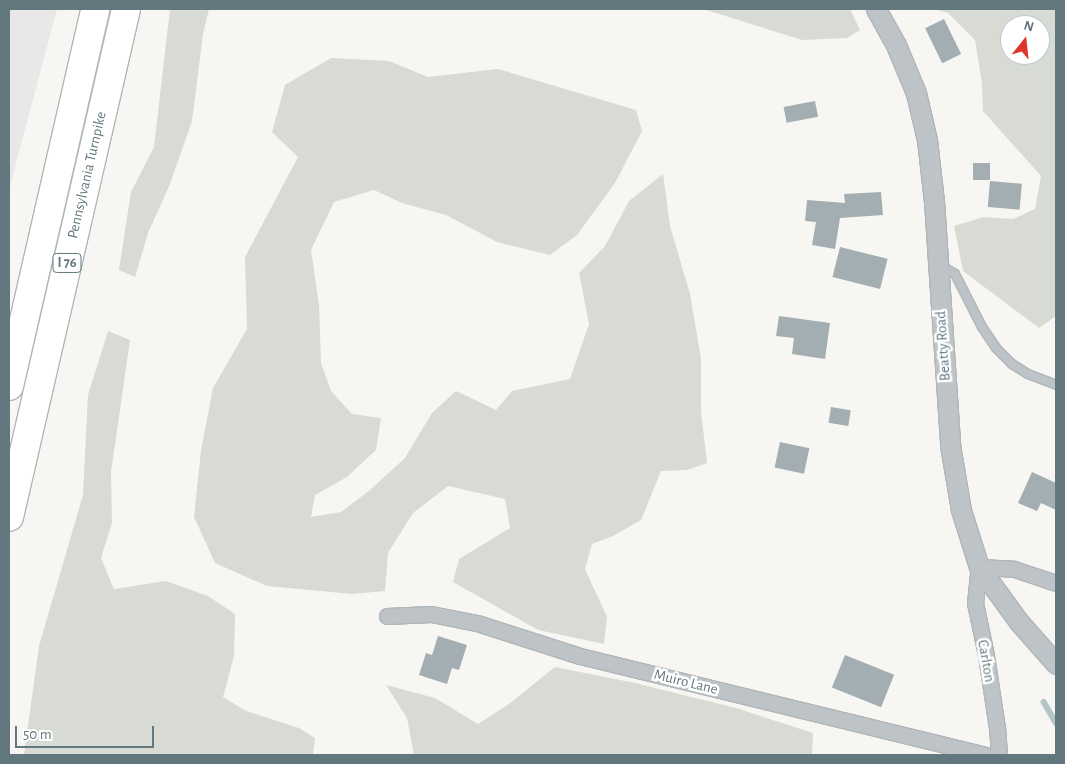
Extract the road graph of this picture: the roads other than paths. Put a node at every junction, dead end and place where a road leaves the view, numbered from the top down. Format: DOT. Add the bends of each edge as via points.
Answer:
graph roads {
  1 [pos="96,9"];
  2 [pos="126,9"];
  3 [pos="876,9"];
  4 [pos="938,264"];
  5 [pos="1056,385"];
  6 [pos="9,386"];
  7 [pos="9,517"];
  8 [pos="979,567"];
  9 [pos="1056,583"];
  10 [pos="387,616"];
  11 [pos="1056,664"];
  12 [pos="1001,752"];
  13 [pos="985,755"];
  1 -- 6 [label="highway, Pennsylvania Turnpike / I 76"];
  2 -- 7 [label="highway, Pennsylvania Turnpike / I 76"];
  3 -- 4 [label="street, Beatty Road" via="896,45 916,93 927,140"];
  4 -- 5 [label="lane" via="955,274 996,348 1028,374"];
  4 -- 8 [label="street, Beatty Road" via="950,445 961,510"];
  8 -- 9 [label="street" via="1014,569"];
  8 -- 11 [label="street, Beatty Road" via="1019,622"];
  8 -- 12 [label="street, Carlton" via="975,603"];
  10 -- 13 [label="street, Muiro Lane" via="431,614 478,623 580,656"];
}
